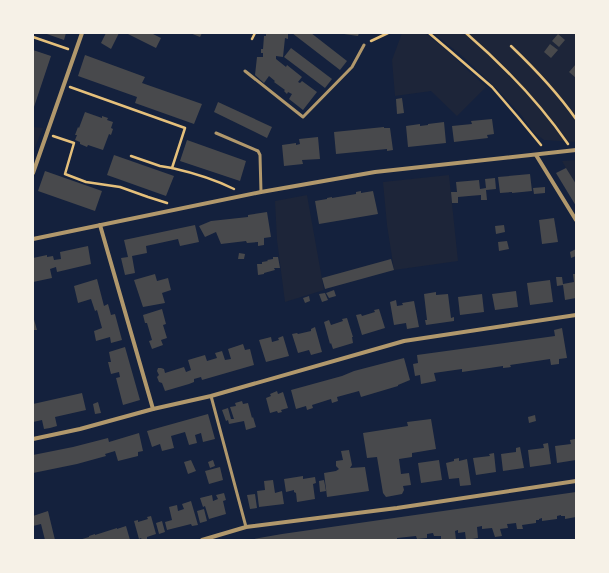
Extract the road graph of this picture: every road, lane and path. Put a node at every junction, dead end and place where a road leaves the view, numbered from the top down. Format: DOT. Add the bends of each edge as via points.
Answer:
graph roads {
  1 [pos="82,33"];
  2 [pos="255,33"];
  3 [pos="388,33"];
  4 [pos="429,33"];
  5 [pos="466,33"];
  6 [pos="33,37"];
  7 [pos="252,39"];
  8 [pos="364,45"];
  9 [pos="511,46"];
  10 [pos="76,52"];
  11 [pos="245,71"];
  12 [pos="64,85"];
  13 [pos="576,119"];
  14 [pos="216,133"];
  15 [pos="47,134"];
  16 [pos="569,145"];
  17 [pos="576,150"];
  18 [pos="548,153"];
  19 [pos="536,155"];
  20 [pos="131,156"];
  21 [pos="172,168"];
  22 [pos="33,173"];
  23 [pos="261,192"];
  24 [pos="248,195"];
  25 [pos="184,208"];
  26 [pos="576,220"];
  27 [pos="100,225"];
  28 [pos="33,239"];
  29 [pos="576,315"];
  30 [pos="211,396"];
  31 [pos="153,409"];
  32 [pos="33,439"];
  33 [pos="576,481"];
  34 [pos="246,527"];
  35 [pos="202,540"];
  1 -- 10 [label="street"];
  2 -- 7 [label="path"];
  3 -- 8 [label="path"];
  4 -- 18 [label="path" via="492,87"];
  5 -- 16 [label="path" via="527,92"];
  6 -- 10 [label="path"];
  8 -- 11 [label="lane" via="352,68 303,118"];
  9 -- 13 [label="path" via="561,99"];
  10 -- 12 [label="street"];
  12 -- 15 [label="street"];
  12 -- 21 [label="path" via="185,128"];
  14 -- 23 [label="lane" via="258,151"];
  15 -- 22 [label="street"];
  15 -- 25 [label="path" via="74,143 65,174 86,182 120,187"];
  17 -- 18 [label="street"];
  18 -- 19 [label="street"];
  19 -- 23 [label="street" via="375,172"];
  19 -- 26 [label="street"];
  20 -- 21 [label="path"];
  21 -- 24 [label="path" via="192,172"];
  23 -- 24 [label="street"];
  24 -- 25 [label="street"];
  25 -- 27 [label="street"];
  27 -- 28 [label="street"];
  27 -- 31 [label="street"];
  29 -- 30 [label="street" via="404,341"];
  30 -- 31 [label="street"];
  30 -- 34 [label="lane"];
  31 -- 32 [label="street"];
  33 -- 34 [label="street" via="404,507"];
  34 -- 35 [label="street"];
}
